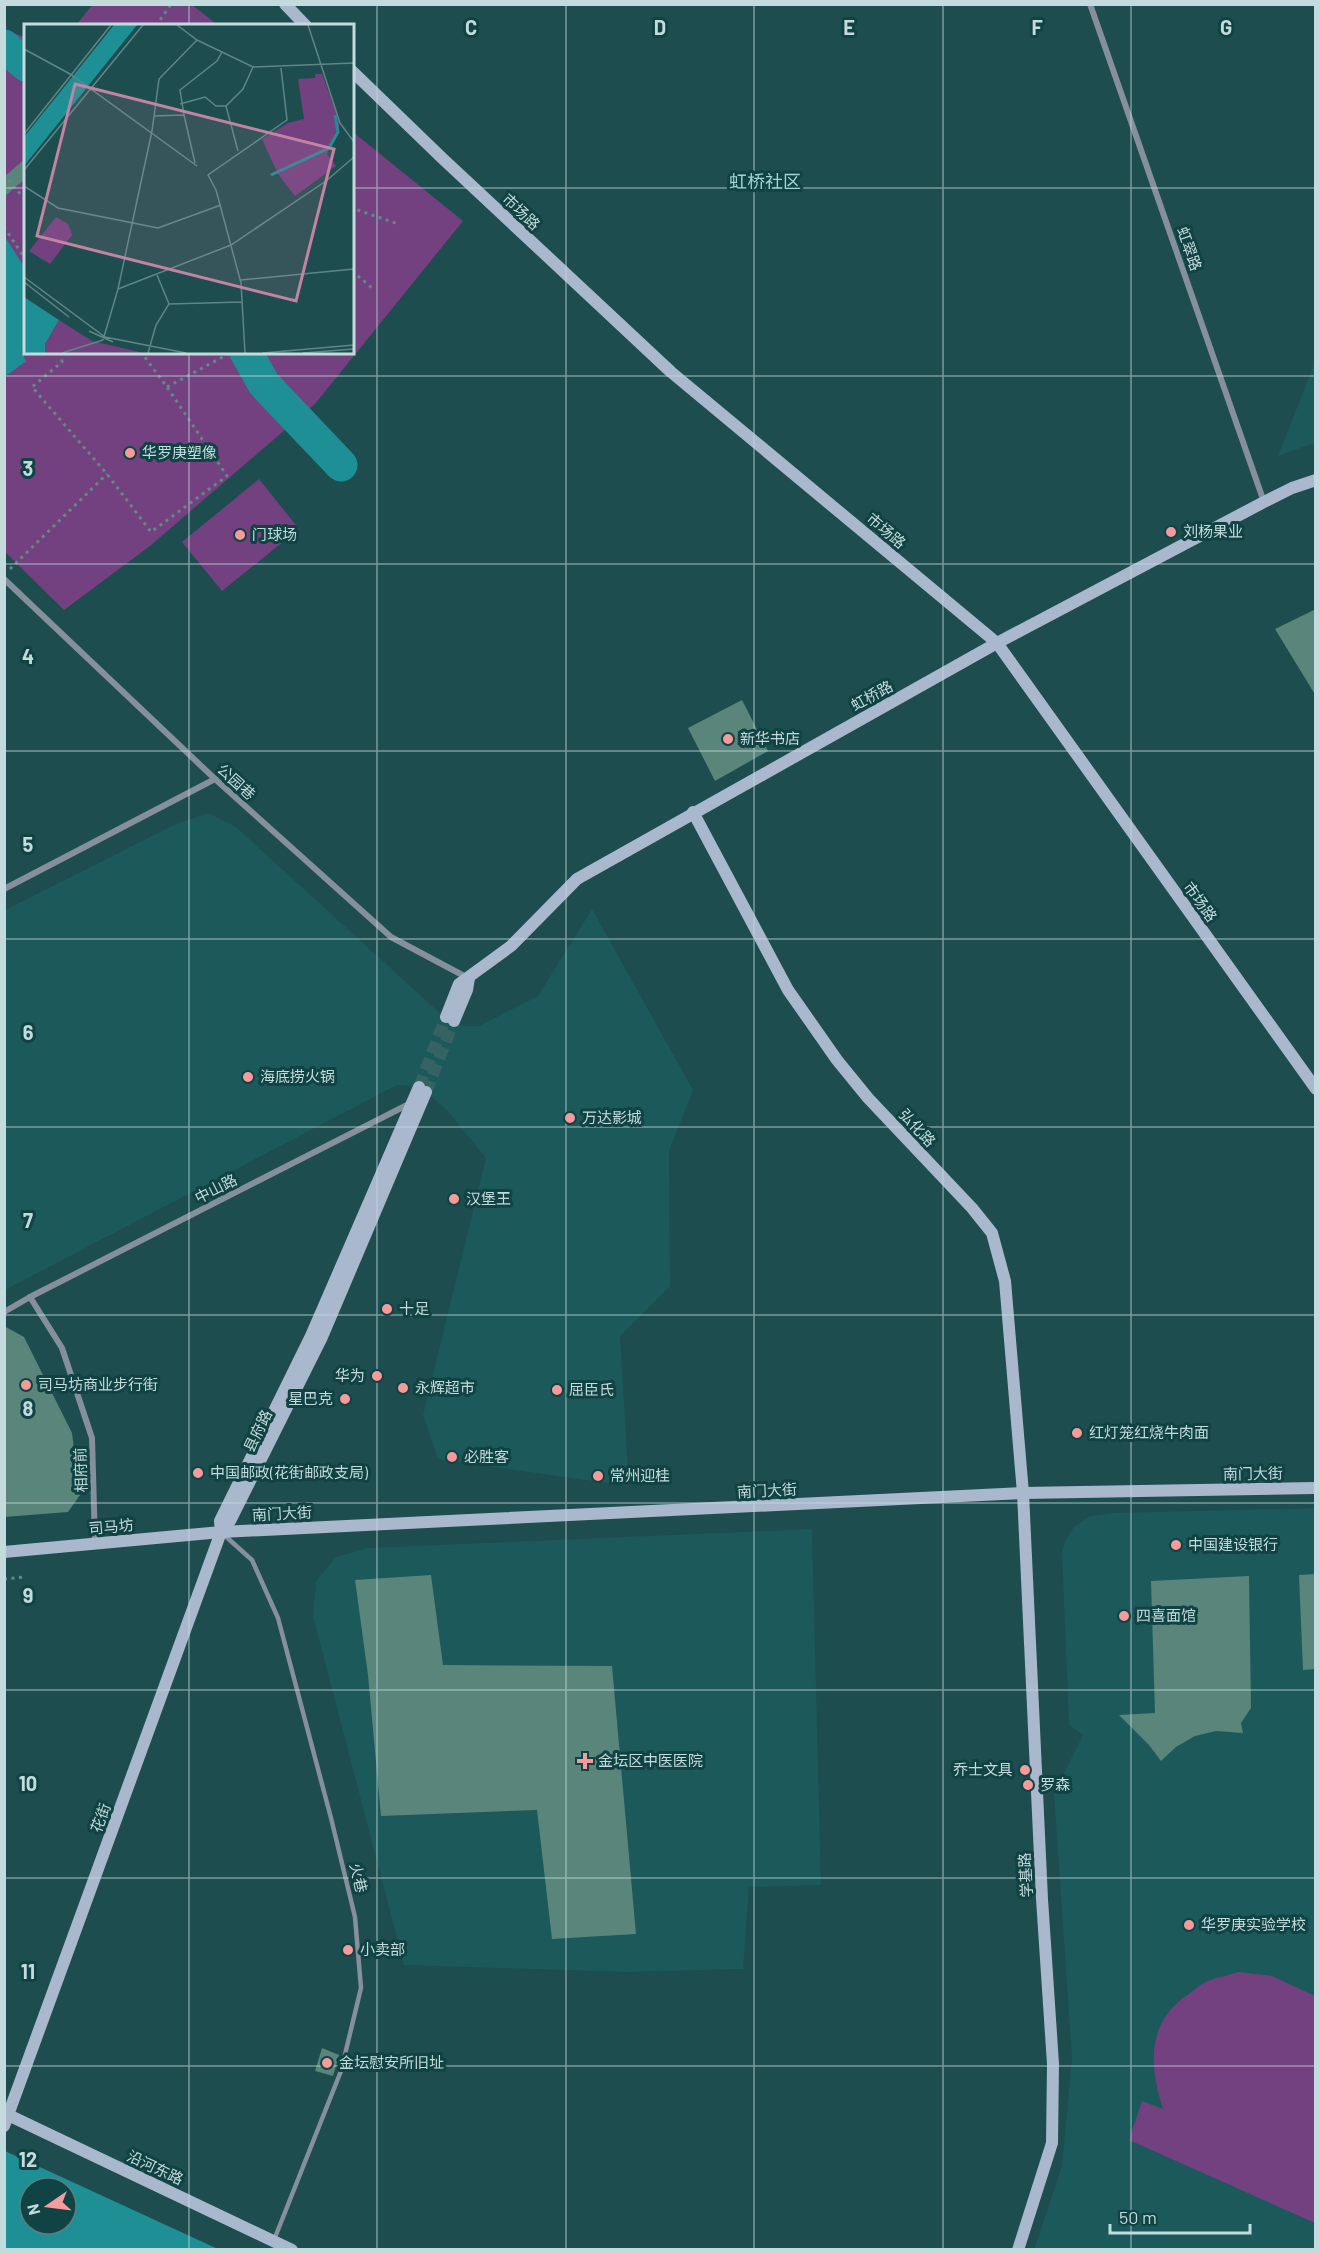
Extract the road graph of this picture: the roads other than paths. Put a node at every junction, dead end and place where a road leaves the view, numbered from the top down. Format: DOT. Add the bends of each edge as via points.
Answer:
graph roads {
  1 [pos="285,4"];
  2 [pos="1090,4"];
  3 [pos="304,24"];
  4 [pos="354,73"];
  5 [pos="1316,480"];
  6 [pos="1264,502"];
  7 [pos="4,579"];
  8 [pos="997,643"];
  9 [pos="215,779"];
  10 [pos="693,812"];
  11 [pos="4,889"];
  12 [pos="469,978"];
  13 [pos="450,1019"];
  14 [pos="1316,1089"];
  15 [pos="412,1103"];
  16 [pos="30,1296"];
  17 [pos="4,1312"];
  18 [pos="1316,1488"];
  19 [pos="1023,1494"];
  20 [pos="221,1532"];
  21 [pos="95,1544"];
  22 [pos="4,1552"];
  23 [pos="6,2118"];
  24 [pos="273,2241"];
  25 [pos="292,2250"];
  26 [pos="1018,2250"];
  1 -- 3 [label="street"];
  2 -- 6 [label="street, 虹翠路"];
  4 -- 8 [label="street, 市场路" via="671,372"];
  5 -- 6 [label="street, 虹桥路"];
  6 -- 8 [label="street, 虹桥路"];
  7 -- 9 [label="street, 公园巷"];
  8 -- 10 [label="street, 虹桥路"];
  8 -- 14 [label="street, 市场路"];
  9 -- 11 [label="street"];
  9 -- 12 [label="street, 公园巷" via="391,937"];
  10 -- 12 [label="street, 虹桥路" via="578,879 511,946"];
  10 -- 19 [label="street, 弘化路" via="788,990 837,1060 992,1233 1005,1281"];
  12 -- 13 [label="street" via="467,990"];
  15 -- 16 [label="street, 中山路"];
  15 -- 20 [label="street, 县府路" via="310,1336 220,1521"];
  15 -- 20 [label="street, 县府路" via="422,1090 322,1337"];
  16 -- 17 [label="street"];
  16 -- 21 [label="street, 相府前" via="62,1348 92,1438"];
  18 -- 19 [label="street, 南门大街"];
  19 -- 20 [label="street, 南门大街"];
  19 -- 26 [label="street, 学基路" via="1053,2064 1052,2143"];
  20 -- 21 [label="street, 司马坊"];
  20 -- 23 [label="street, 花街"];
  20 -- 24 [label="lane, 火巷" via="252,1560 278,1618 355,1917 361,1988 341,2071"];
  21 -- 22 [label="street, 司马坊"];
  23 -- 24 [label="street, 沿河东路"];
  24 -- 25 [label="street, 沿河东路"];
}
